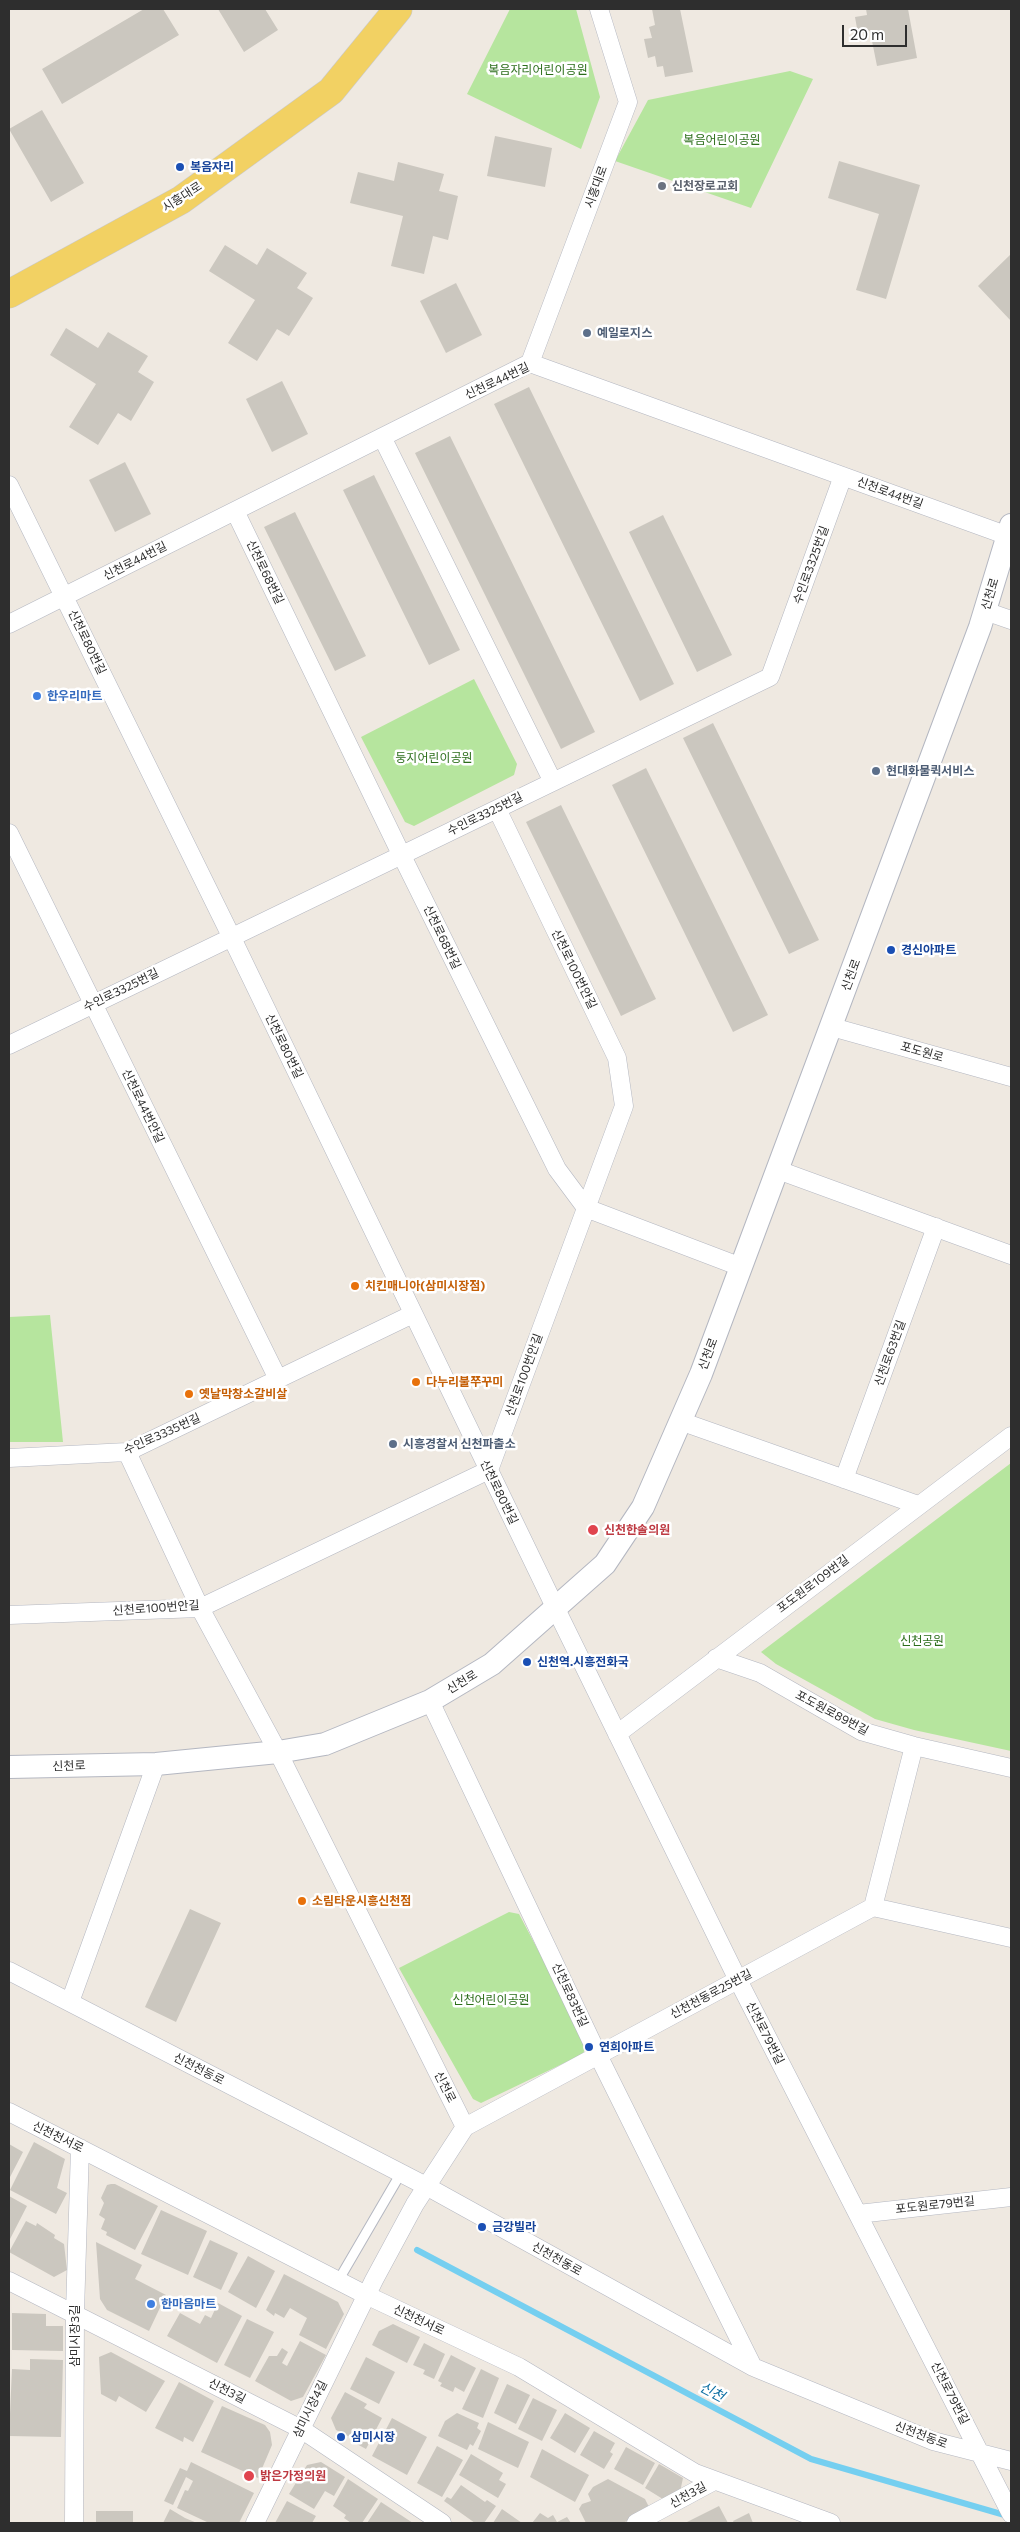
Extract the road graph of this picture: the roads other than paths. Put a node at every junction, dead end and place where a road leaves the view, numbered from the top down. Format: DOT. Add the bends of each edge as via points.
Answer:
graph roads {
  1 [pos="398,9"];
  2 [pos="599,9"];
  3 [pos="9,294"];
  4 [pos="530,363"];
  5 [pos="382,437"];
  6 [pos="843,476"];
  7 [pos="9,485"];
  8 [pos="235,511"];
  9 [pos="1010,532"];
  10 [pos="65,596"];
  11 [pos="985,612"];
  12 [pos="1011,620"];
  13 [pos="9,624"];
  14 [pos="553,782"];
  15 [pos="497,809"];
  16 [pos="9,833"];
  17 [pos="401,854"];
  18 [pos="231,936"];
  19 [pos="93,1004"];
  20 [pos="832,1027"];
  21 [pos="9,1045"];
  22 [pos="1011,1078"];
  23 [pos="778,1170"];
  24 [pos="586,1208"];
  25 [pos="936,1228"];
  26 [pos="1011,1255"];
  27 [pos="741,1267"];
  28 [pos="413,1314"];
  29 [pos="278,1379"];
  30 [pos="680,1421"];
  31 [pos="1011,1436"];
  32 [pos="127,1452"];
  33 [pos="9,1458"];
  34 [pos="489,1470"];
  35 [pos="844,1479"];
  36 [pos="918,1505"];
  37 [pos="200,1608"];
  38 [pos="556,1609"];
  39 [pos="9,1615"];
  40 [pos="716,1658"];
  41 [pos="430,1701"];
  42 [pos="617,1734"];
  43 [pos="914,1746"];
  44 [pos="278,1752"];
  45 [pos="156,1764"];
  46 [pos="9,1768"];
  47 [pos="1011,1768"];
  48 [pos="873,1907"];
  49 [pos="1011,1938"];
  50 [pos="9,1971"];
  51 [pos="738,1980"];
  52 [pos="70,2002"];
  53 [pos="598,2055"];
  54 [pos="9,2112"];
  55 [pos="465,2127"];
  56 [pos="80,2148"];
  57 [pos="401,2173"];
  58 [pos="426,2186"];
  59 [pos="1011,2197"];
  60 [pos="415,2204"];
  61 [pos="858,2214"];
  62 [pos="9,2280"];
  63 [pos="338,2281"];
  64 [pos="366,2295"];
  65 [pos="75,2312"];
  66 [pos="753,2367"];
  67 [pos="300,2428"];
  68 [pos="981,2454"];
  69 [pos="1011,2461"];
  70 [pos="714,2481"];
  71 [pos="1011,2514"];
  72 [pos="434,2522"];
  73 [pos="74,2523"];
  74 [pos="255,2523"];
  75 [pos="636,2523"];
  76 [pos="831,2523"];
  1 -- 3 [label="main road, 시흥대로" via="324,97 181,200"];
  2 -- 4 [label="street, 시흥대로" via="628,102"];
  4 -- 5 [label="street, 신천로44번길"];
  4 -- 6 [label="street, 신천로44번길"];
  5 -- 8 [label="street, 신천로44번길"];
  5 -- 14 [label="street"];
  6 -- 9 [label="street, 신천로44번길"];
  6 -- 14 [label="street, 수인로3325번길" via="770,677"];
  7 -- 10 [label="street, 신천로80번길"];
  8 -- 10 [label="street, 신천로44번길"];
  8 -- 17 [label="street, 신천로68번길"];
  9 -- 11 [label="street, 신천로"];
  10 -- 13 [label="street, 신천로44번길"];
  10 -- 18 [label="street, 신천로80번길"];
  11 -- 12 [label="street"];
  11 -- 20 [label="street, 신천로"];
  14 -- 15 [label="street, 수인로3325번길"];
  15 -- 17 [label="street, 수인로3325번길"];
  15 -- 24 [label="street, 신천로100번안길" via="617,1058 624,1106"];
  16 -- 19 [label="street, 신천로44번안길"];
  17 -- 18 [label="street, 수인로3325번길"];
  17 -- 24 [label="street, 신천로68번길" via="557,1169"];
  18 -- 19 [label="street, 수인로3325번길"];
  18 -- 28 [label="street, 신천로80번길"];
  19 -- 21 [label="street, 수인로3325번길"];
  19 -- 29 [label="street, 신천로44번안길"];
  20 -- 22 [label="street, 포도원로"];
  20 -- 23 [label="street, 신천로"];
  23 -- 25 [label="street"];
  23 -- 27 [label="street, 신천로"];
  24 -- 27 [label="street"];
  24 -- 34 [label="street, 신천로100번안길"];
  25 -- 26 [label="street"];
  25 -- 35 [label="street, 신천로63번길"];
  27 -- 30 [label="street, 신천로"];
  28 -- 29 [label="street, 수인로3335번길"];
  28 -- 34 [label="street, 신천로80번길"];
  29 -- 32 [label="street, 수인로3335번길"];
  30 -- 35 [label="street"];
  30 -- 38 [label="street, 신천로" via="643,1507 605,1564"];
  31 -- 36 [label="street, 포도원로109번길"];
  32 -- 33 [label="street, 수인로3335번길"];
  32 -- 37 [label="street"];
  34 -- 37 [label="street, 신천로100번안길"];
  34 -- 38 [label="street, 신천로80번길"];
  35 -- 36 [label="street"];
  36 -- 40 [label="street, 포도원로109번길"];
  37 -- 39 [label="street, 신천로100번안길"];
  37 -- 44 [label="street"];
  38 -- 41 [label="street, 신천로" via="492,1664"];
  38 -- 42 [label="street, 신천로79번길"];
  40 -- 42 [label="street, 포도원로109번길"];
  40 -- 43 [label="street, 포도원로89번길" via="760,1673 861,1731"];
  41 -- 44 [label="street, 신천로" via="325,1744"];
  41 -- 53 [label="street, 신천로83번길"];
  42 -- 51 [label="street, 신천로79번길"];
  43 -- 47 [label="street, 포도원로89번길"];
  43 -- 48 [label="street"];
  44 -- 45 [label="street, 신천로"];
  44 -- 55 [label="street, 신천로"];
  45 -- 46 [label="street, 신천로"];
  45 -- 52 [label="street"];
  48 -- 49 [label="street"];
  48 -- 51 [label="street, 신천천동로25번길"];
  50 -- 52 [label="street, 신천천동로"];
  51 -- 53 [label="street, 신천천동로25번길"];
  51 -- 61 [label="street, 신천로79번길"];
  52 -- 57 [label="street, 신천천동로"];
  53 -- 55 [label="street, 신천천동로25번길"];
  53 -- 66 [label="street, 신천로83번길"];
  54 -- 56 [label="street, 신천천서로"];
  55 -- 58 [label="street, 신천천동로25번길"];
  56 -- 63 [label="street, 신천천서로"];
  56 -- 65 [label="street, 삼미시장3길"];
  57 -- 58 [label="street, 신천천동로"];
  57 -- 63 [label="lane"];
  58 -- 60 [label="street, 신천천동로25번길"];
  58 -- 66 [label="street, 신천천동로"];
  59 -- 61 [label="street, 포도원로79번길"];
  60 -- 64 [label="street, 삼미시장4길"];
  61 -- 68 [label="street, 신천로79번길"];
  62 -- 65 [label="street, 신천3길"];
  63 -- 64 [label="street, 신천천서로"];
  64 -- 67 [label="street, 삼미시장4길"];
  64 -- 70 [label="street, 신천천서로" via="519,2367 695,2473"];
  65 -- 67 [label="street, 신천3길"];
  65 -- 73 [label="street, 삼미시장3길"];
  66 -- 68 [label="street, 신천천동로" via="934,2441"];
  67 -- 72 [label="street, 신천3길"];
  67 -- 74 [label="street, 삼미시장4길"];
  68 -- 69 [label="street, 신천천동로"];
  68 -- 71 [label="street, 신천로79번길"];
  70 -- 75 [label="street, 신천3길"];
  70 -- 76 [label="street, 신천천서로"];
}
